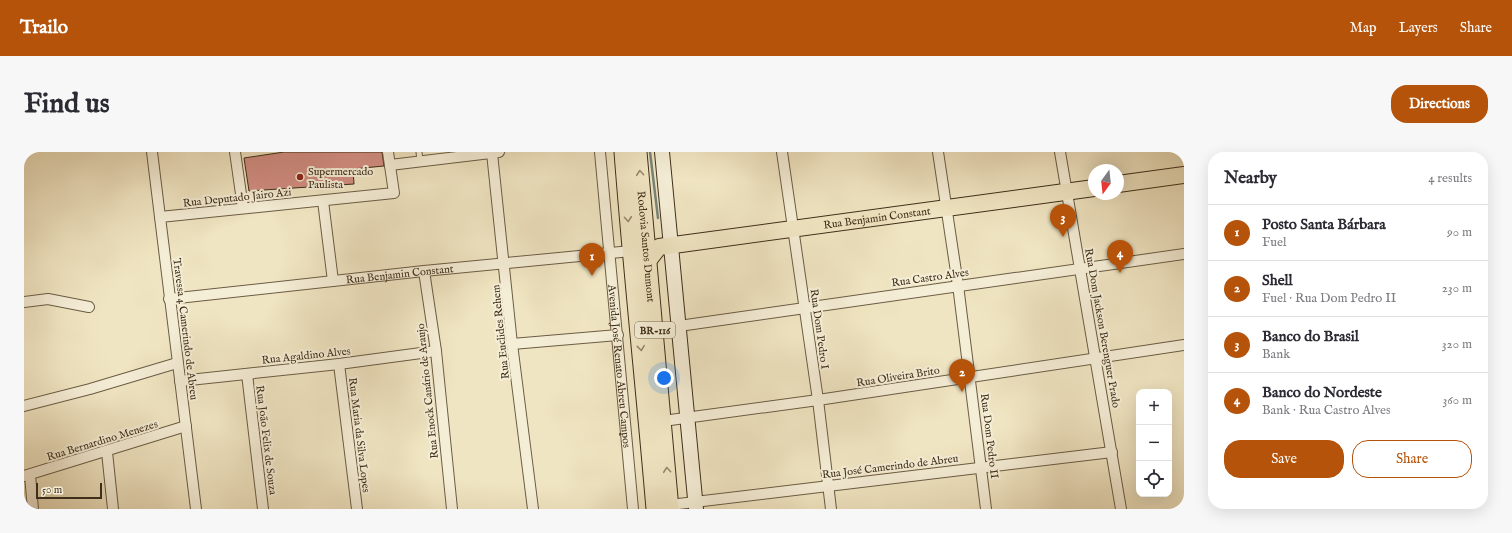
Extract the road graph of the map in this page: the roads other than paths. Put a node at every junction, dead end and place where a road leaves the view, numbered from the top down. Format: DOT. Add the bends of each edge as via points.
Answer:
graph roads {
  1 [pos="152,152"];
  2 [pos="235,152"];
  3 [pos="388,152"];
  4 [pos="495,152"];
  5 [pos="600,152"];
  6 [pos="623,152"];
  7 [pos="638,152"];
  8 [pos="662,152"];
  9 [pos="782,152"];
  10 [pos="938,152"];
  11 [pos="1060,152"];
  12 [pos="420,157"];
  13 [pos="390,165"];
  14 [pos="1184,175"];
  15 [pos="1124,183"];
  16 [pos="1088,189"];
  17 [pos="1067,192"];
  18 [pos="323,201"];
  19 [pos="946,207"];
  20 [pos="243,208"];
  21 [pos="160,217"];
  22 [pos="793,228"];
  23 [pos="665,246"];
  24 [pos="637,250"];
  25 [pos="609,254"];
  26 [pos="1184,254"];
  27 [pos="504,264"];
  28 [pos="1080,267"];
  29 [pos="424,271"];
  30 [pos="333,281"];
  31 [pos="958,285"];
  32 [pos="169,299"];
  33 [pos="24,302"];
  34 [pos="90,308"];
  35 [pos="805,308"];
  36 [pos="679,326"];
  37 [pos="618,335"];
  38 [pos="512,344"];
  39 [pos="1184,345"];
  40 [pos="436,351"];
  41 [pos="1096,358"];
  42 [pos="177,363"];
  43 [pos="339,364"];
  44 [pos="246,374"];
  45 [pos="970,376"];
  46 [pos="180,381"];
  47 [pos="818,400"];
  48 [pos="24,406"];
  49 [pos="688,418"];
  50 [pos="663,421"];
  51 [pos="186,426"];
  52 [pos="107,452"];
  53 [pos="1112,452"];
  54 [pos="981,468"];
  55 [pos="27,476"];
  56 [pos="828,485"];
  57 [pos="695,506"];
  58 [pos="665,508"];
  59 [pos="33,509"];
  60 [pos="114,509"];
  61 [pos="196,509"];
  62 [pos="263,509"];
  63 [pos="357,509"];
  64 [pos="452,509"];
  65 [pos="533,509"];
  66 [pos="633,509"];
  67 [pos="831,509"];
  68 [pos="986,509"];
  69 [pos="1121,509"];
  1 -- 21 [label="street, Travessa 4 Camerindo de Abreu"];
  2 -- 20 [label="street"];
  3 -- 13 [label="street"];
  4 -- 12 [label="street"];
  4 -- 27 [label="street, Rua Euclides Rehem"];
  5 -- 25 [label="street, Avenida José Renato Abreu Campos"];
  6 -- 24 [label="highway, Rodovia Santos Dumont / BR-116, one-way"];
  24 -- 7 [label="highway, Rodovia Santos Dumont / BR-116, one-way"];
  8 -- 23 [label="main road"];
  9 -- 22 [label="street, Rua Dom Pedro I"];
  10 -- 19 [label="street, Rua Dom Pedro II"];
  11 -- 17 [label="street, Rua Dom Jackson Berenguer Prado"];
  12 -- 13 [label="street"];
  13 -- 18 [label="street, Rua Deputado Jairo Azi" via="394,193"];
  14 -- 15 [label="main road"];
  16 -- 17 [label="main road, Rua Benjamin Constant"];
  17 -- 19 [label="main road, Rua Benjamin Constant"];
  17 -- 28 [label="street, Rua Dom Jackson Berenguer Prado"];
  18 -- 20 [label="street, Rua Deputado Jairo Azi"];
  18 -- 30 [label="street"];
  19 -- 22 [label="main road, Rua Benjamin Constant"];
  19 -- 31 [label="street, Rua Dom Pedro II"];
  20 -- 21 [label="street, Rua Deputado Jairo Azi"];
  21 -- 32 [label="street, Travessa 4 Camerindo de Abreu"];
  22 -- 23 [label="main road, Rua Benjamin Constant"];
  22 -- 35 [label="street, Rua Dom Pedro I"];
  23 -- 24 [label="main road"];
  23 -- 36 [label="main road"];
  24 -- 25 [label="street, Rua Benjamin Constant"];
  24 -- 50 [label="highway, Rodovia Santos Dumont / BR-116"];
  24 -- 58 [label="highway, Rodovia Santos Dumont / BR-116, one-way" via="646,395"];
  25 -- 27 [label="street, Rua Benjamin Constant"];
  25 -- 37 [label="street, Avenida José Renato Abreu Campos"];
  26 -- 28 [label="street, Rua Castro Alves"];
  27 -- 29 [label="street, Rua Benjamin Constant"];
  27 -- 38 [label="street, Rua Euclides Rehem"];
  28 -- 31 [label="street, Rua Castro Alves"];
  28 -- 41 [label="street, Rua Dom Jackson Berenguer Prado"];
  29 -- 30 [label="street, Rua Benjamin Constant"];
  29 -- 40 [label="street, Rua Enock Canário de Araujo"];
  30 -- 32 [label="street, Rua Benjamin Constant"];
  31 -- 35 [label="street, Rua Castro Alves"];
  31 -- 45 [label="street, Rua Dom Pedro II"];
  32 -- 42 [label="street, Travessa 4 Camerindo de Abreu"];
  33 -- 34 [label="street" via="48,300"];
  35 -- 36 [label="street, Rua Castro Alves"];
  35 -- 47 [label="street, Rua Dom Pedro I"];
  36 -- 49 [label="main road"];
  37 -- 38 [label="street"];
  37 -- 66 [label="street, Avenida José Renato Abreu Campos"];
  38 -- 65 [label="street, Rua Euclides Rehem"];
  39 -- 41 [label="street, Rua Oliveira Brito"];
  40 -- 43 [label="street, Rua Agaldino Alves"];
  40 -- 64 [label="street, Rua Enock Canário de Araujo"];
  41 -- 45 [label="street, Rua Oliveira Brito"];
  41 -- 53 [label="street, Rua Dom Jackson Berenguer Prado"];
  42 -- 46 [label="street, Travessa 4 Camerindo de Abreu"];
  42 -- 48 [label="street"];
  43 -- 44 [label="street, Rua Agaldino Alves"];
  43 -- 63 [label="street, Rua Maria da Silva Lopes"];
  44 -- 46 [label="street, Rua Agaldino Alves"];
  44 -- 62 [label="street, Rua João Felix de Souza"];
  45 -- 47 [label="street, Rua Oliveira Brito"];
  45 -- 54 [label="street, Rua Dom Pedro II"];
  46 -- 51 [label="street, Travessa 4 Camerindo de Abreu"];
  47 -- 49 [label="street, Rua Oliveira Brito"];
  47 -- 56 [label="street, Rua Dom Pedro I"];
  49 -- 50 [label="street, Rua Oliveira Brito"];
  49 -- 57 [label="main road"];
  58 -- 50 [label="highway, Rodovia Santos Dumont / BR-116, one-way"];
  51 -- 52 [label="street, Rua Bernardino Menezes"];
  51 -- 61 [label="street, Travessa 4 Camerindo de Abreu"];
  52 -- 55 [label="street, Rua Bernardino Menezes"];
  52 -- 60 [label="street"];
  53 -- 54 [label="street, Rua José Camerindo de Abreu"];
  53 -- 69 [label="street, Rua Dom Jackson Berenguer Prado"];
  54 -- 56 [label="street, Rua José Camerindo de Abreu"];
  54 -- 68 [label="street, Rua Dom Pedro II"];
  55 -- 59 [label="street"];
  56 -- 57 [label="street, Rua José Camerindo de Abreu"];
  56 -- 67 [label="street, Rua Dom Pedro I"];
  57 -- 58 [label="street, Rua José Camerindo de Abreu"];
}
